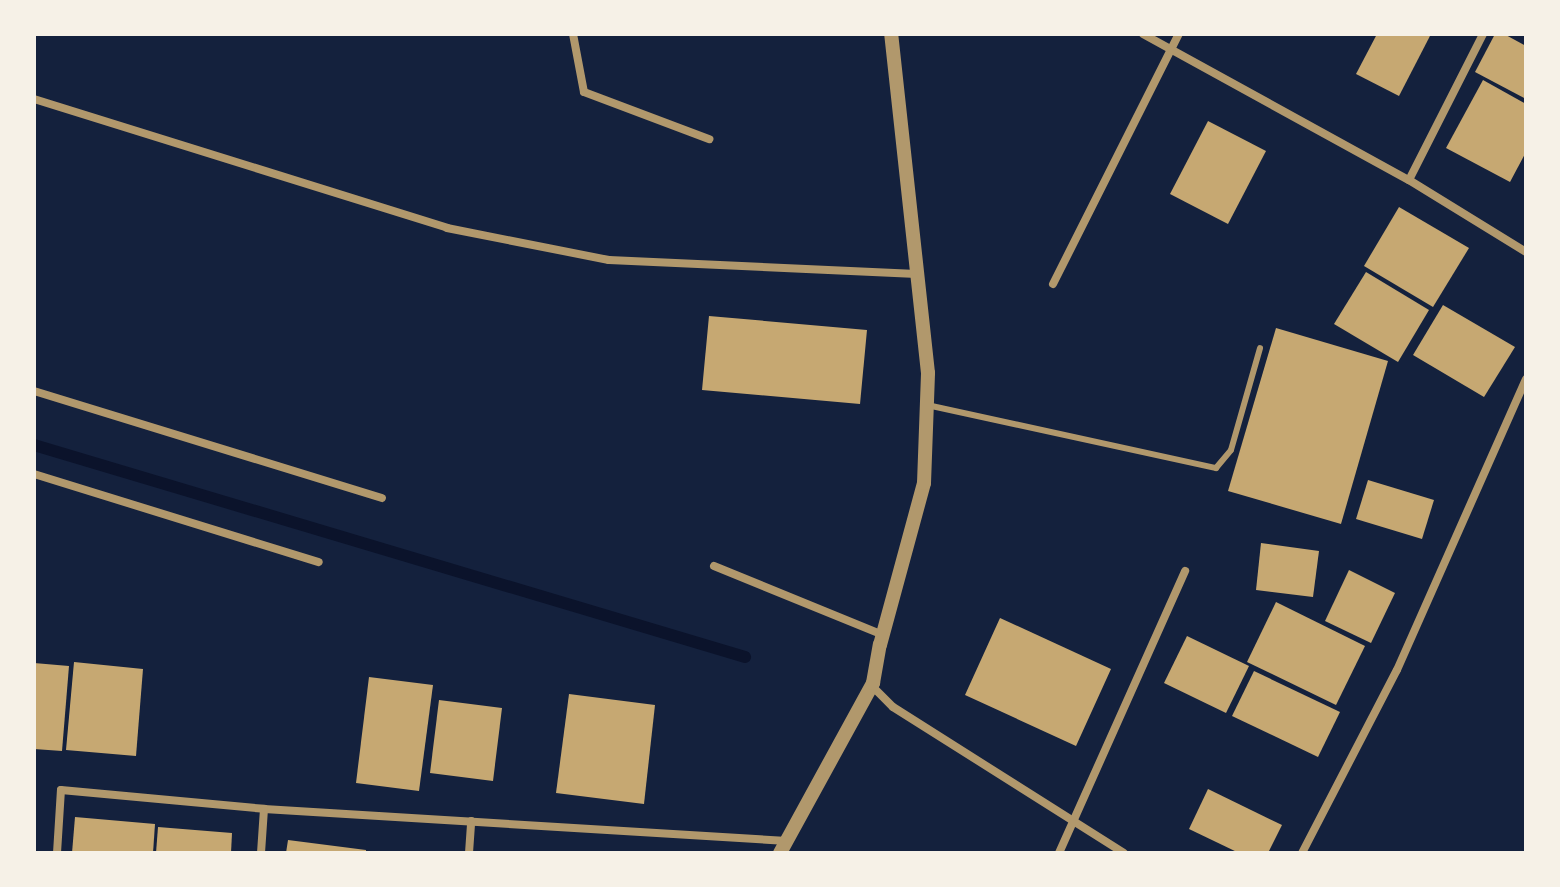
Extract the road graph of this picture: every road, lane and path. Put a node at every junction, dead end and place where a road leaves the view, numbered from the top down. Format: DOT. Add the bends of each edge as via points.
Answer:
graph roads {
  1 [pos="573,34"];
  2 [pos="891,34"];
  3 [pos="1143,34"];
  4 [pos="1179,34"];
  5 [pos="1483,34"];
  6 [pos="1170,49"];
  7 [pos="34,99"];
  8 [pos="709,139"];
  9 [pos="1409,180"];
  10 [pos="1526,252"];
  11 [pos="917,274"];
  12 [pos="1053,284"];
  13 [pos="1260,348"];
  14 [pos="1526,379"];
  15 [pos="34,391"];
  16 [pos="927,405"];
  17 [pos="34,474"];
  18 [pos="382,498"];
  19 [pos="319,562"];
  20 [pos="714,566"];
  21 [pos="1185,571"];
  22 [pos="883,635"];
  23 [pos="873,683"];
  24 [pos="264,809"];
  25 [pos="1072,820"];
  26 [pos="471,821"];
  27 [pos="783,847"];
  28 [pos="57,853"];
  29 [pos="261,853"];
  30 [pos="469,853"];
  31 [pos="1059,853"];
  32 [pos="1124,853"];
  33 [pos="1302,853"];
  1 -- 8 [label="street" via="584,92"];
  2 -- 11 [label="street"];
  3 -- 6 [label="street"];
  4 -- 6 [label="street"];
  5 -- 9 [label="street"];
  6 -- 9 [label="street"];
  6 -- 12 [label="street"];
  7 -- 11 [label="street" via="447,228 609,260"];
  9 -- 10 [label="street"];
  11 -- 16 [label="street"];
  13 -- 16 [label="lane" via="1231,450 1216,468"];
  14 -- 33 [label="street" via="1397,670"];
  15 -- 18 [label="street"];
  16 -- 22 [label="street" via="924,483"];
  17 -- 19 [label="street"];
  20 -- 22 [label="street"];
  21 -- 25 [label="street"];
  22 -- 23 [label="street"];
  23 -- 25 [label="street" via="872,690 893,707"];
  23 -- 27 [label="street"];
  24 -- 26 [label="street"];
  24 -- 28 [label="street" via="61,790"];
  24 -- 29 [label="street"];
  25 -- 31 [label="street"];
  25 -- 32 [label="street"];
  26 -- 27 [label="street"];
  26 -- 30 [label="street"];
}
